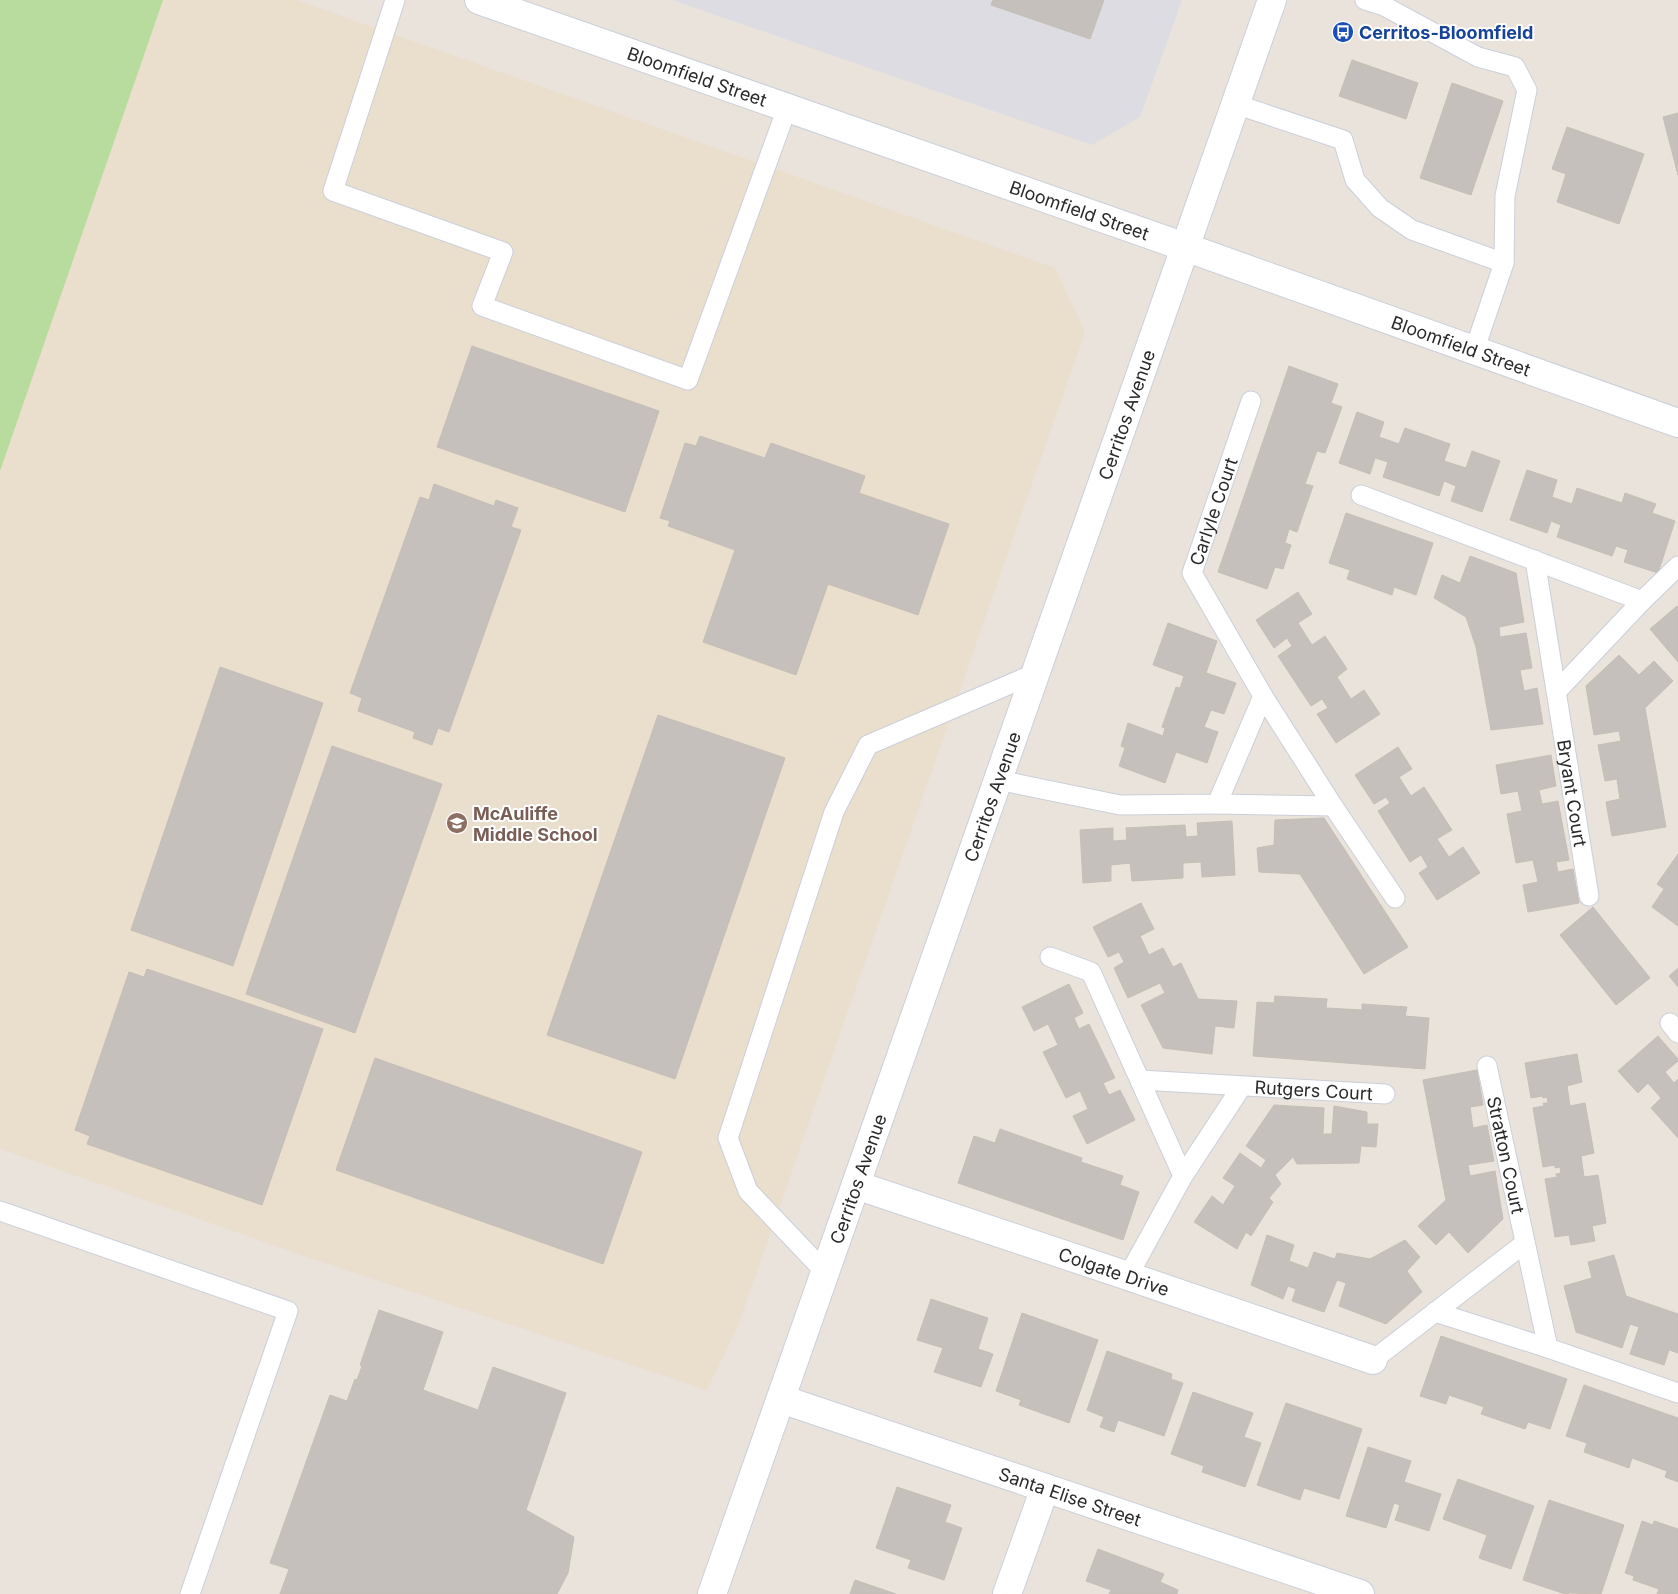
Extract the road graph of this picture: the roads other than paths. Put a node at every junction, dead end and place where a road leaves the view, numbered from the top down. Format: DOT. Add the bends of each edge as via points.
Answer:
graph roads {
  1 [pos="395,0"];
  2 [pos="479,0"];
  3 [pos="1272,0"];
  4 [pos="1365,0"];
  5 [pos="1235,104"];
  6 [pos="788,108"];
  7 [pos="1185,247"];
  8 [pos="1504,262"];
  9 [pos="1474,351"];
  10 [pos="1251,400"];
  11 [pos="1678,423"];
  12 [pos="1361,496"];
  13 [pos="1535,560"];
  14 [pos="1678,566"];
  15 [pos="1642,601"];
  16 [pos="1036,673"];
  17 [pos="1557,691"];
  18 [pos="1263,696"];
  19 [pos="998,780"];
  20 [pos="1217,804"];
  21 [pos="1333,806"];
  22 [pos="1589,896"];
  23 [pos="1395,898"];
  24 [pos="1050,957"];
  25 [pos="1487,1066"];
  26 [pos="1140,1080"];
  27 [pos="1242,1086"];
  28 [pos="1385,1094"];
  29 [pos="1183,1176"];
  30 [pos="856,1185"];
  31 [pos="0,1211"];
  32 [pos="1525,1244"];
  33 [pos="826,1273"];
  34 [pos="1128,1276"];
  35 [pos="1435,1312"];
  36 [pos="1548,1348"];
  37 [pos="1373,1360"];
  38 [pos="1678,1393"];
  39 [pos="781,1399"];
  40 [pos="1045,1488"];
  41 [pos="190,1594"];
  42 [pos="712,1594"];
  43 [pos="1007,1594"];
  44 [pos="1360,1594"];
  1 -- 6 [label="lane" via="333,191 503,252 482,306 688,380"];
  2 -- 6 [label="street, Bloomfield Street"];
  3 -- 5 [label="street, Cerritos Avenue"];
  4 -- 8 [label="lane" via="1384,6 1478,57 1515,67 1523,82 1527,90 1505,196"];
  5 -- 7 [label="street, Cerritos Avenue"];
  5 -- 8 [label="lane" via="1343,140 1355,180 1380,208 1412,230"];
  6 -- 7 [label="street, Bloomfield Street"];
  7 -- 9 [label="street, Bloomfield Street"];
  7 -- 16 [label="street, Cerritos Avenue"];
  8 -- 9 [label="lane"];
  9 -- 11 [label="street, Bloomfield Street"];
  10 -- 18 [label="lane, Carlyle Court" via="1192,573"];
  12 -- 13 [label="lane"];
  13 -- 15 [label="lane"];
  13 -- 17 [label="lane, Bryant Court"];
  14 -- 15 [label="lane"];
  15 -- 17 [label="lane"];
  16 -- 19 [label="street, Cerritos Avenue"];
  16 -- 33 [label="lane" via="868,745 834,812 728,1138 748,1191"];
  17 -- 22 [label="lane, Bryant Court"];
  18 -- 20 [label="lane"];
  18 -- 21 [label="lane, Carlyle Court"];
  19 -- 20 [label="lane" via="1120,805"];
  19 -- 30 [label="street, Cerritos Avenue"];
  20 -- 21 [label="lane"];
  21 -- 23 [label="lane, Carlyle Court"];
  24 -- 26 [label="lane" via="1091,972"];
  25 -- 32 [label="lane, Stratton Court"];
  26 -- 27 [label="lane, Rutgers Court"];
  26 -- 29 [label="lane"];
  27 -- 28 [label="lane, Rutgers Court"];
  27 -- 29 [label="lane, Rutgers Court"];
  29 -- 34 [label="lane, Rutgers Court"];
  30 -- 33 [label="street, Cerritos Avenue"];
  30 -- 34 [label="street, Colgate Drive"];
  31 -- 41 [label="lane" via="288,1311"];
  32 -- 35 [label="lane"];
  32 -- 36 [label="lane, Stratton Court"];
  33 -- 39 [label="street, Cerritos Avenue"];
  34 -- 37 [label="street, Colgate Drive"];
  35 -- 36 [label="lane"];
  35 -- 37 [label="lane"];
  36 -- 38 [label="lane"];
  39 -- 40 [label="street, Santa Elise Street"];
  39 -- 42 [label="street, Cerritos Avenue"];
  40 -- 43 [label="street"];
  40 -- 44 [label="street, Santa Elise Street"];
}
